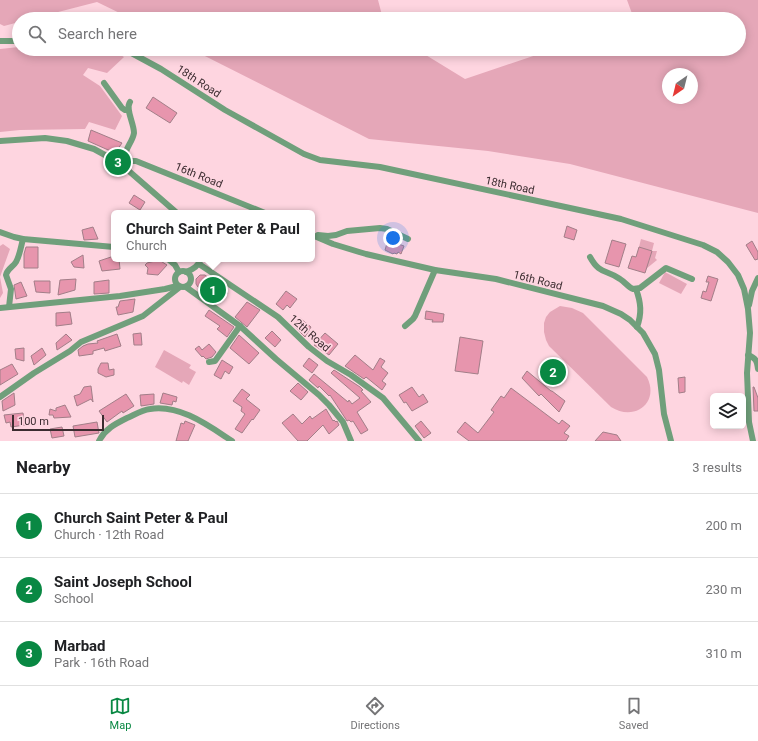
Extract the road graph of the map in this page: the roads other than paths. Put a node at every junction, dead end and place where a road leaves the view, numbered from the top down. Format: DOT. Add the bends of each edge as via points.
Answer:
graph roads {
  1 [pos="0,41"];
  2 [pos="12,41"];
  3 [pos="137,56"];
  4 [pos="104,83"];
  5 [pos="130,102"];
  6 [pos="128,110"];
  7 [pos="0,141"];
  8 [pos="127,164"];
  9 [pos="174,210"];
  10 [pos="258,210"];
  11 [pos="0,232"];
  12 [pos="315,235"];
  13 [pos="315,236"];
  14 [pos="23,239"];
  15 [pos="408,239"];
  16 [pos="111,247"];
  17 [pos="590,257"];
  18 [pos="172,262"];
  19 [pos="200,262"];
  20 [pos="435,270"];
  21 [pos="179,272"];
  22 [pos="186,272"];
  23 [pos="758,278"];
  24 [pos="692,279"];
  25 [pos="181,287"];
  26 [pos="636,289"];
  27 [pos="9,307"];
  28 [pos="0,308"];
  29 [pos="748,309"];
  30 [pos="240,326"];
  31 [pos="405,326"];
  32 [pos="637,327"];
  33 [pos="748,355"];
  34 [pos="209,362"];
  35 [pos="758,369"];
  36 [pos="0,397"];
  37 [pos="99,441"];
  38 [pos="232,441"];
  39 [pos="351,441"];
  40 [pos="419,441"];
  41 [pos="671,441"];
  42 [pos="753,441"];
  1 -- 2 [label="street"];
  3 -- 29 [label="street, 18th Road" via="225,110 304,154 320,160 380,167 621,219 703,245 717,252 738,275"];
  4 -- 6 [label="street" via="122,108"];
  5 -- 6 [label="street"];
  6 -- 8 [label="street" via="134,134 125,157"];
  7 -- 8 [label="street, 16th Road" via="46,138 67,141"];
  8 -- 9 [label="street" via="130,172"];
  8 -- 10 [label="street, 16th Road" via="136,161"];
  11 -- 14 [label="street"];
  12 -- 15 [label="street" via="328,236 347,231 380,228"];
  13 -- 20 [label="street, 16th Road" via="366,254"];
  14 -- 16 [label="street"];
  14 -- 27 [label="street" via="16,262 6,275 11,289"];
  17 -- 26 [label="street" via="600,270 616,276"];
  18 -- 21 [label="street"];
  19 -- 22 [label="street"];
  19 -- 40 [label="street, 12th Road" via="278,317 308,347 383,398"];
  20 -- 31 [label="street" via="415,316"];
  20 -- 32 [label="street, 16th Road" via="496,280 603,306 622,314"];
  21 -- 22 [label="street"];
  21 -- 25 [label="street" via="174,277 174,282"];
  22 -- 25 [label="street" via="191,278 190,283"];
  23 -- 29 [label="street"];
  24 -- 26 [label="street" via="666,268"];
  25 -- 27 [label="street"];
  25 -- 30 [label="street"];
  25 -- 36 [label="street" via="143,316 81,342"];
  26 -- 32 [label="street" via="641,316"];
  27 -- 28 [label="street"];
  29 -- 33 [label="street, 18th Road"];
  30 -- 34 [label="street" via="215,361"];
  30 -- 39 [label="street" via="330,405 343,422"];
  32 -- 41 [label="street, 16th Road" via="649,343 657,362 664,414"];
  33 -- 35 [label="street" via="757,361"];
  33 -- 42 [label="street, 18th Road" via="748,422"];
  37 -- 38 [label="street" via="107,430 116,424 148,410 167,409 208,425"];
}
